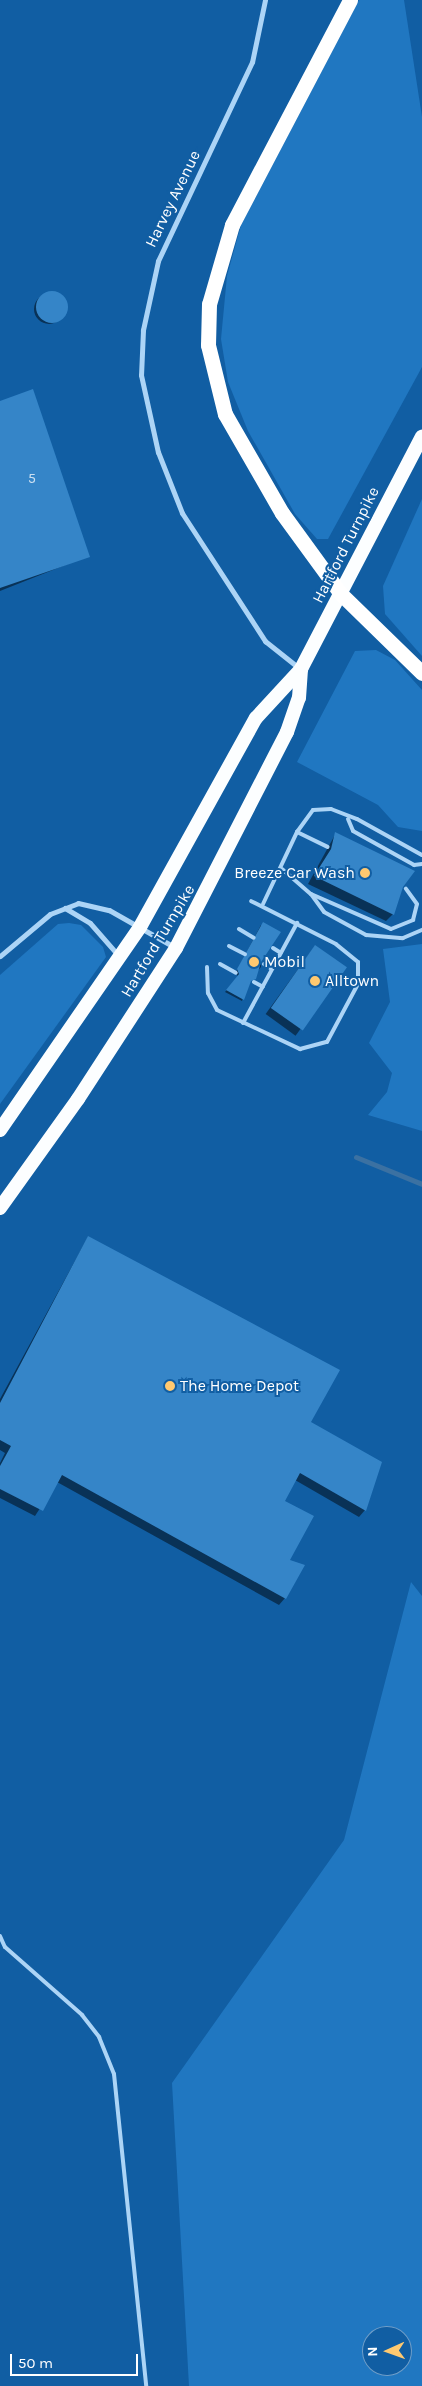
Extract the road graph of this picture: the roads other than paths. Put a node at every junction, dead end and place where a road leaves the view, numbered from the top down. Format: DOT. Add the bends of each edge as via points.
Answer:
graph roads {
  1 [pos="265,0"];
  2 [pos="350,0"];
  3 [pos="422,437"];
  4 [pos="341,594"];
  5 [pos="301,670"];
  6 [pos="422,673"];
  7 [pos="348,819"];
  8 [pos="297,832"];
  9 [pos="328,847"];
  10 [pos="422,855"];
  11 [pos="422,864"];
  12 [pos="282,869"];
  13 [pos="406,889"];
  14 [pos="311,894"];
  15 [pos="251,902"];
  16 [pos="262,904"];
  17 [pos="65,908"];
  18 [pos="297,923"];
  19 [pos="140,927"];
  20 [pos="239,929"];
  21 [pos="422,930"];
  22 [pos="254,938"];
  23 [pos="229,946"];
  24 [pos="176,948"];
  25 [pos="273,948"];
  26 [pos="281,953"];
  27 [pos="246,954"];
  28 [pos="0,956"];
  29 [pos="120,958"];
  30 [pos="220,964"];
  31 [pos="264,964"];
  32 [pos="207,967"];
  33 [pos="272,969"];
  34 [pos="236,972"];
  35 [pos="254,982"];
  36 [pos="263,987"];
  37 [pos="243,1023"];
  38 [pos="0,1130"];
  39 [pos="0,1208"];
  40 [pos="0,1936"];
  41 [pos="0,1947"];
  42 [pos="5,1948"];
  43 [pos="146,2386"];
  1 -- 5 [label="street, Harvey Avenue" via="252,62 158,261 143,330 141,375 158,452 182,513 265,641"];
  2 -- 4 [label="highway" via="232,225 209,304 208,336 213,380 225,414 282,513"];
  3 -- 4 [label="highway, Hartford Turnpike"];
  4 -- 5 [label="highway, Hartford Turnpike"];
  4 -- 6 [label="highway"];
  5 -- 19 [label="highway, Hartford Turnpike" via="256,718"];
  5 -- 24 [label="highway, Hartford Turnpike" via="299,698 287,732"];
  7 -- 8 [label="lane" via="331,809 313,810"];
  7 -- 10 [label="lane" via="357,819"];
  7 -- 11 [label="lane" via="353,831 414,865"];
  8 -- 9 [label="lane"];
  8 -- 12 [label="lane"];
  12 -- 14 [label="lane"];
  12 -- 16 [label="lane"];
  13 -- 14 [label="lane" via="417,904 412,920 391,929"];
  14 -- 21 [label="lane" via="324,912 366,935 403,938"];
  15 -- 16 [label="lane"];
  16 -- 18 [label="lane"];
  17 -- 19 [label="street" via="78,903 109,910"];
  17 -- 28 [label="street" via="50,914"];
  17 -- 29 [label="street" via="111,941"];
  18 -- 26 [label="lane"];
  18 -- 37 [label="lane" via="352,954 358,962 358,984 327,1042 300,1049"];
  19 -- 24 [label="street"];
  19 -- 29 [label="highway, Hartford Turnpike"];
  20 -- 22 [label="lane"];
  23 -- 27 [label="lane"];
  24 -- 39 [label="highway, Hartford Turnpike" via="78,1099"];
  25 -- 26 [label="lane"];
  26 -- 33 [label="lane"];
  29 -- 38 [label="highway, Hartford Turnpike"];
  30 -- 34 [label="lane"];
  31 -- 33 [label="lane"];
  32 -- 37 [label="lane" via="211,1002"];
  33 -- 36 [label="lane"];
  35 -- 36 [label="lane"];
  36 -- 37 [label="lane"];
  40 -- 42 [label="lane"];
  41 -- 42 [label="lane"];
  42 -- 43 [label="lane" via="82,2015 99,2037 114,2074"];
}
